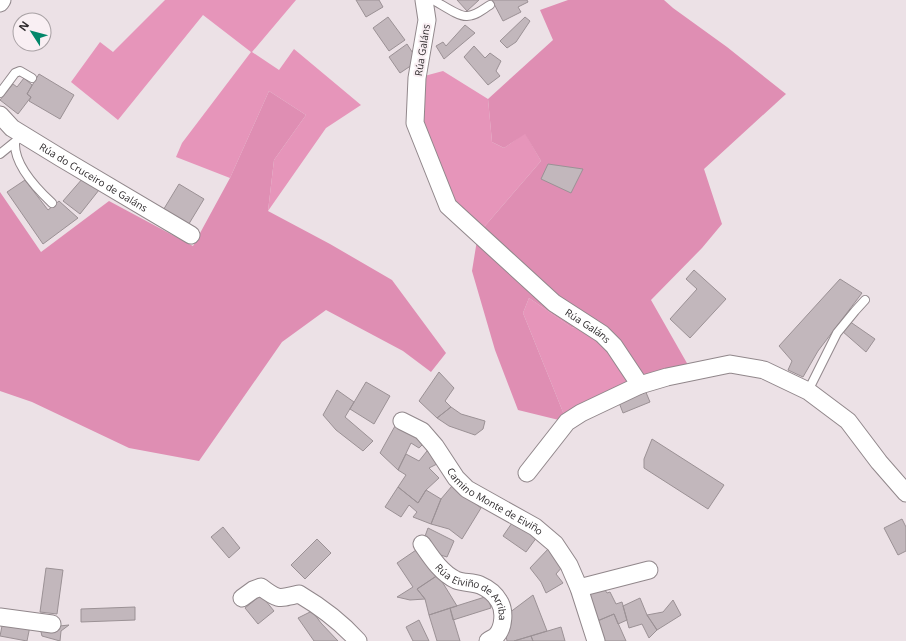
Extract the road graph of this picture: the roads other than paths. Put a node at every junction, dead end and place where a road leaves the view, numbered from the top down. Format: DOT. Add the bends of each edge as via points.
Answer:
graph roads {
  1 [pos="2,0"];
  2 [pos="424,0"];
  3 [pos="433,0"];
  4 [pos="0,3"];
  5 [pos="490,5"];
  6 [pos="32,78"];
  7 [pos="0,93"];
  8 [pos="0,115"];
  9 [pos="14,135"];
  10 [pos="0,154"];
  11 [pos="52,203"];
  12 [pos="191,235"];
  13 [pos="865,300"];
  14 [pos="640,385"];
  15 [pos="808,391"];
  16 [pos="402,422"];
  17 [pos="527,473"];
  18 [pos="906,493"];
  19 [pos="422,544"];
  20 [pos="649,570"];
  21 [pos="579,588"];
  22 [pos="242,598"];
  23 [pos="0,617"];
  24 [pos="52,624"];
  25 [pos="358,641"];
  26 [pos="488,641"];
  27 [pos="596,641"];
  1 -- 4 [label="street"];
  2 -- 14 [label="street, Rúa Galáns" via="427,20 417,78 415,123 448,206 554,303 602,334 614,346"];
  3 -- 5 [label="lane" via="467,16"];
  6 -- 7 [label="lane" via="20,71 15,73"];
  8 -- 9 [label="street, Rúa do Cruceiro de Galáns"];
  9 -- 10 [label="lane"];
  9 -- 11 [label="lane" via="17,156 28,176"];
  9 -- 12 [label="street, Rúa do Cruceiro de Galáns" via="61,158"];
  13 -- 15 [label="lane" via="837,333"];
  14 -- 15 [label="street" via="730,364 764,370"];
  14 -- 17 [label="street" via="567,422"];
  15 -- 18 [label="street" via="848,421"];
  16 -- 21 [label="street, Camino Monte de Eiviño" via="422,431 467,489 535,527 555,544 569,565"];
  19 -- 26 [label="street, Rúa Eiviño de Arriba" via="447,574 457,581 480,585 493,593 500,602 502,626 496,636"];
  20 -- 21 [label="street"];
  21 -- 27 [label="street, Camino Monte de Eiviño"];
  22 -- 25 [label="street" via="261,587 275,597 285,598 299,594 325,611"];
  23 -- 24 [label="street"];
}
